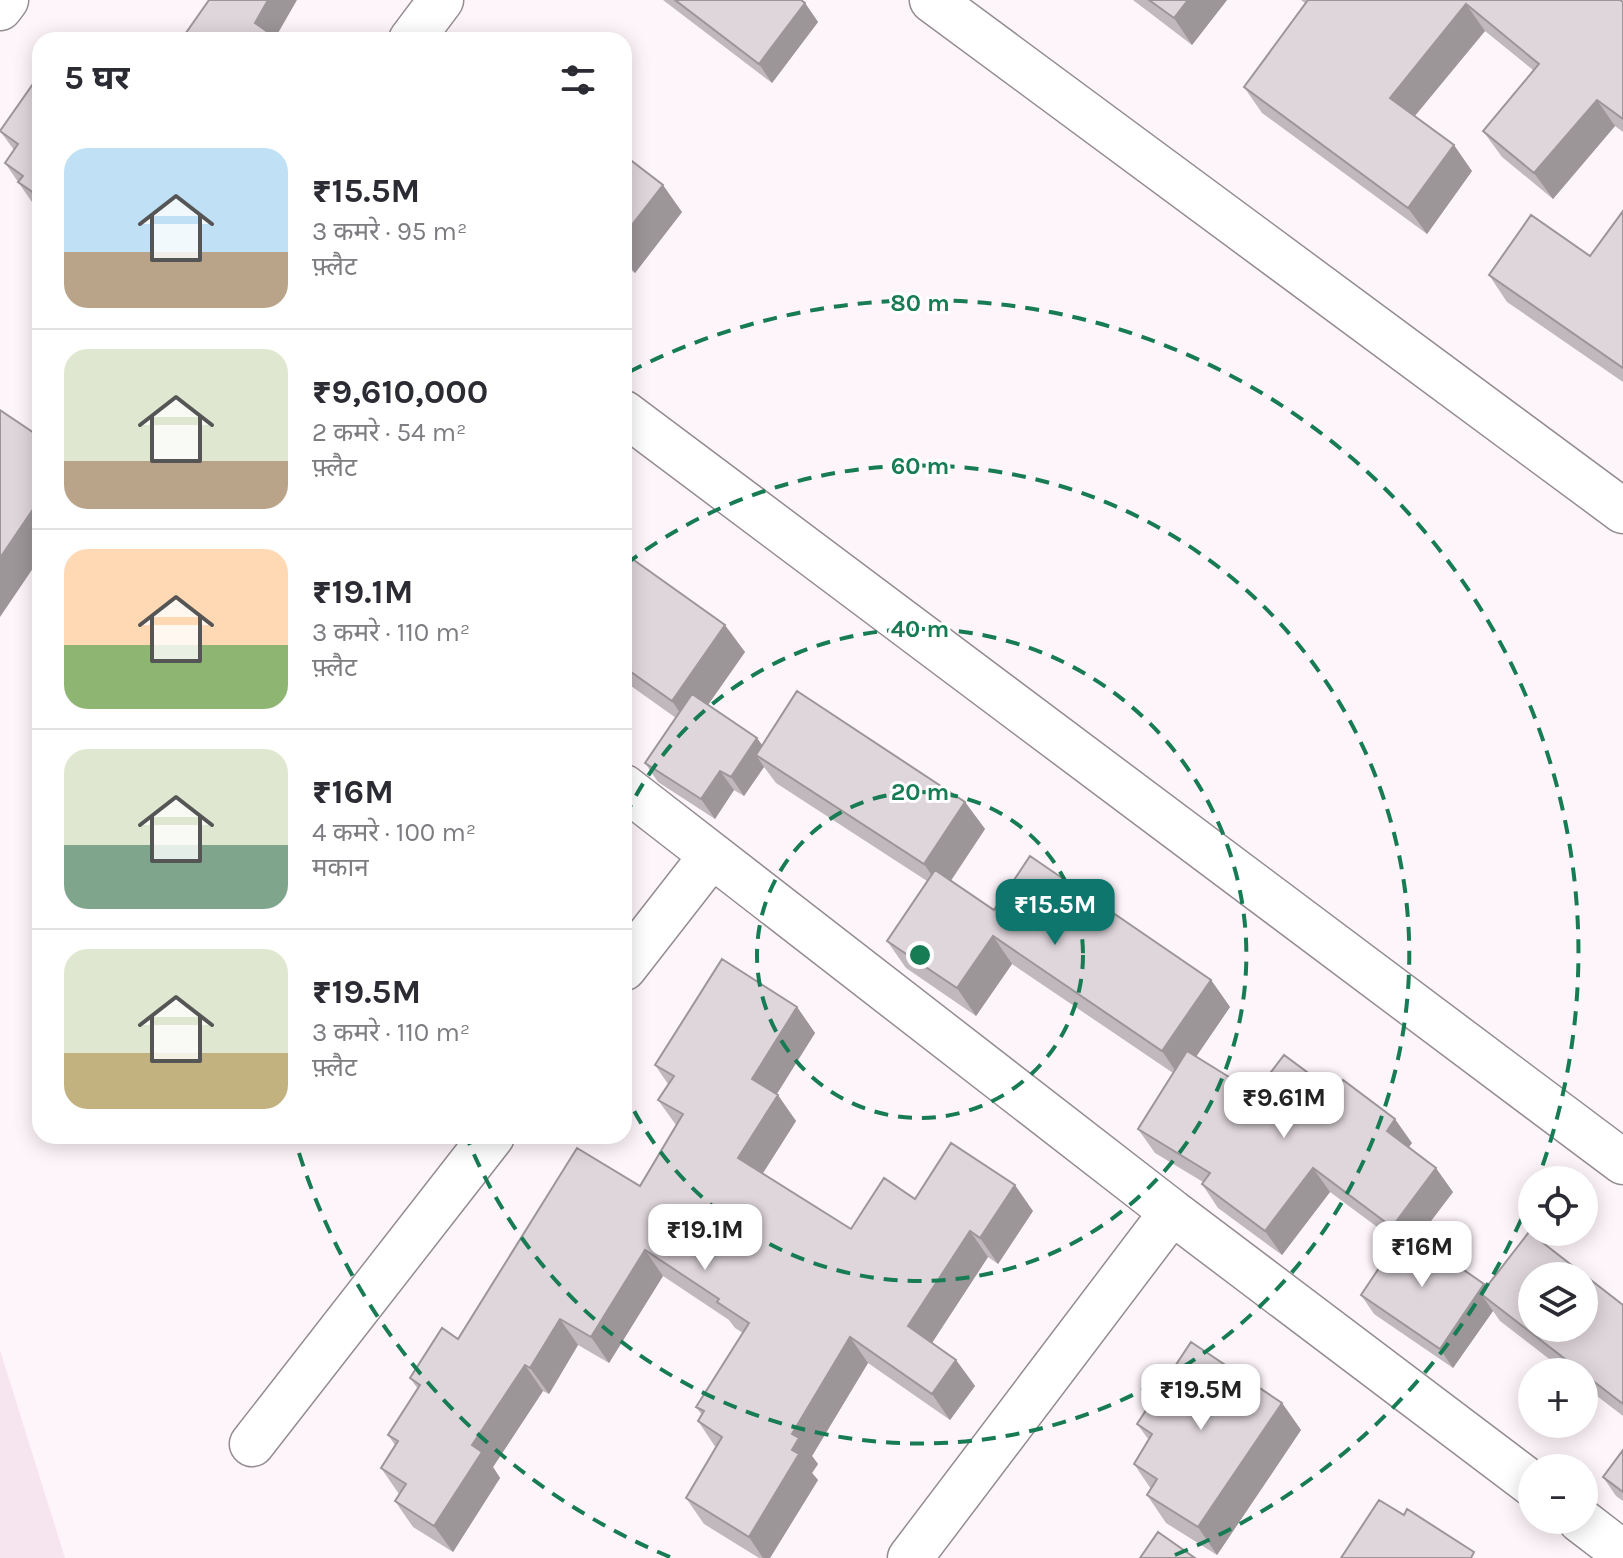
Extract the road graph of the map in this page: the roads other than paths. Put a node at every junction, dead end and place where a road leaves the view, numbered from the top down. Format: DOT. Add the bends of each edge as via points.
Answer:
graph roads {
  1 [pos="6,0"];
  2 [pos="441,0"];
  3 [pos="932,0"];
  4 [pos="0,8"];
  5 [pos="417,32"];
  6 [pos="632,419"];
  7 [pos="1623,511"];
  8 [pos="632,793"];
  9 [pos="712,855"];
  10 [pos="632,958"];
  11 [pos="486,1144"];
  12 [pos="1623,1162"];
  13 [pos="1172,1212"];
  14 [pos="252,1444"];
  15 [pos="1518,1473"];
  16 [pos="1598,1534"];
  17 [pos="1623,1553"];
  18 [pos="910,1558"];
  1 -- 4 [label="street"];
  2 -- 5 [label="street"];
  3 -- 7 [label="street"];
  6 -- 12 [label="street"];
  8 -- 9 [label="street"];
  9 -- 10 [label="street"];
  9 -- 13 [label="street"];
  11 -- 14 [label="street"];
  13 -- 15 [label="street"];
  13 -- 18 [label="street"];
  16 -- 17 [label="street"];
}
